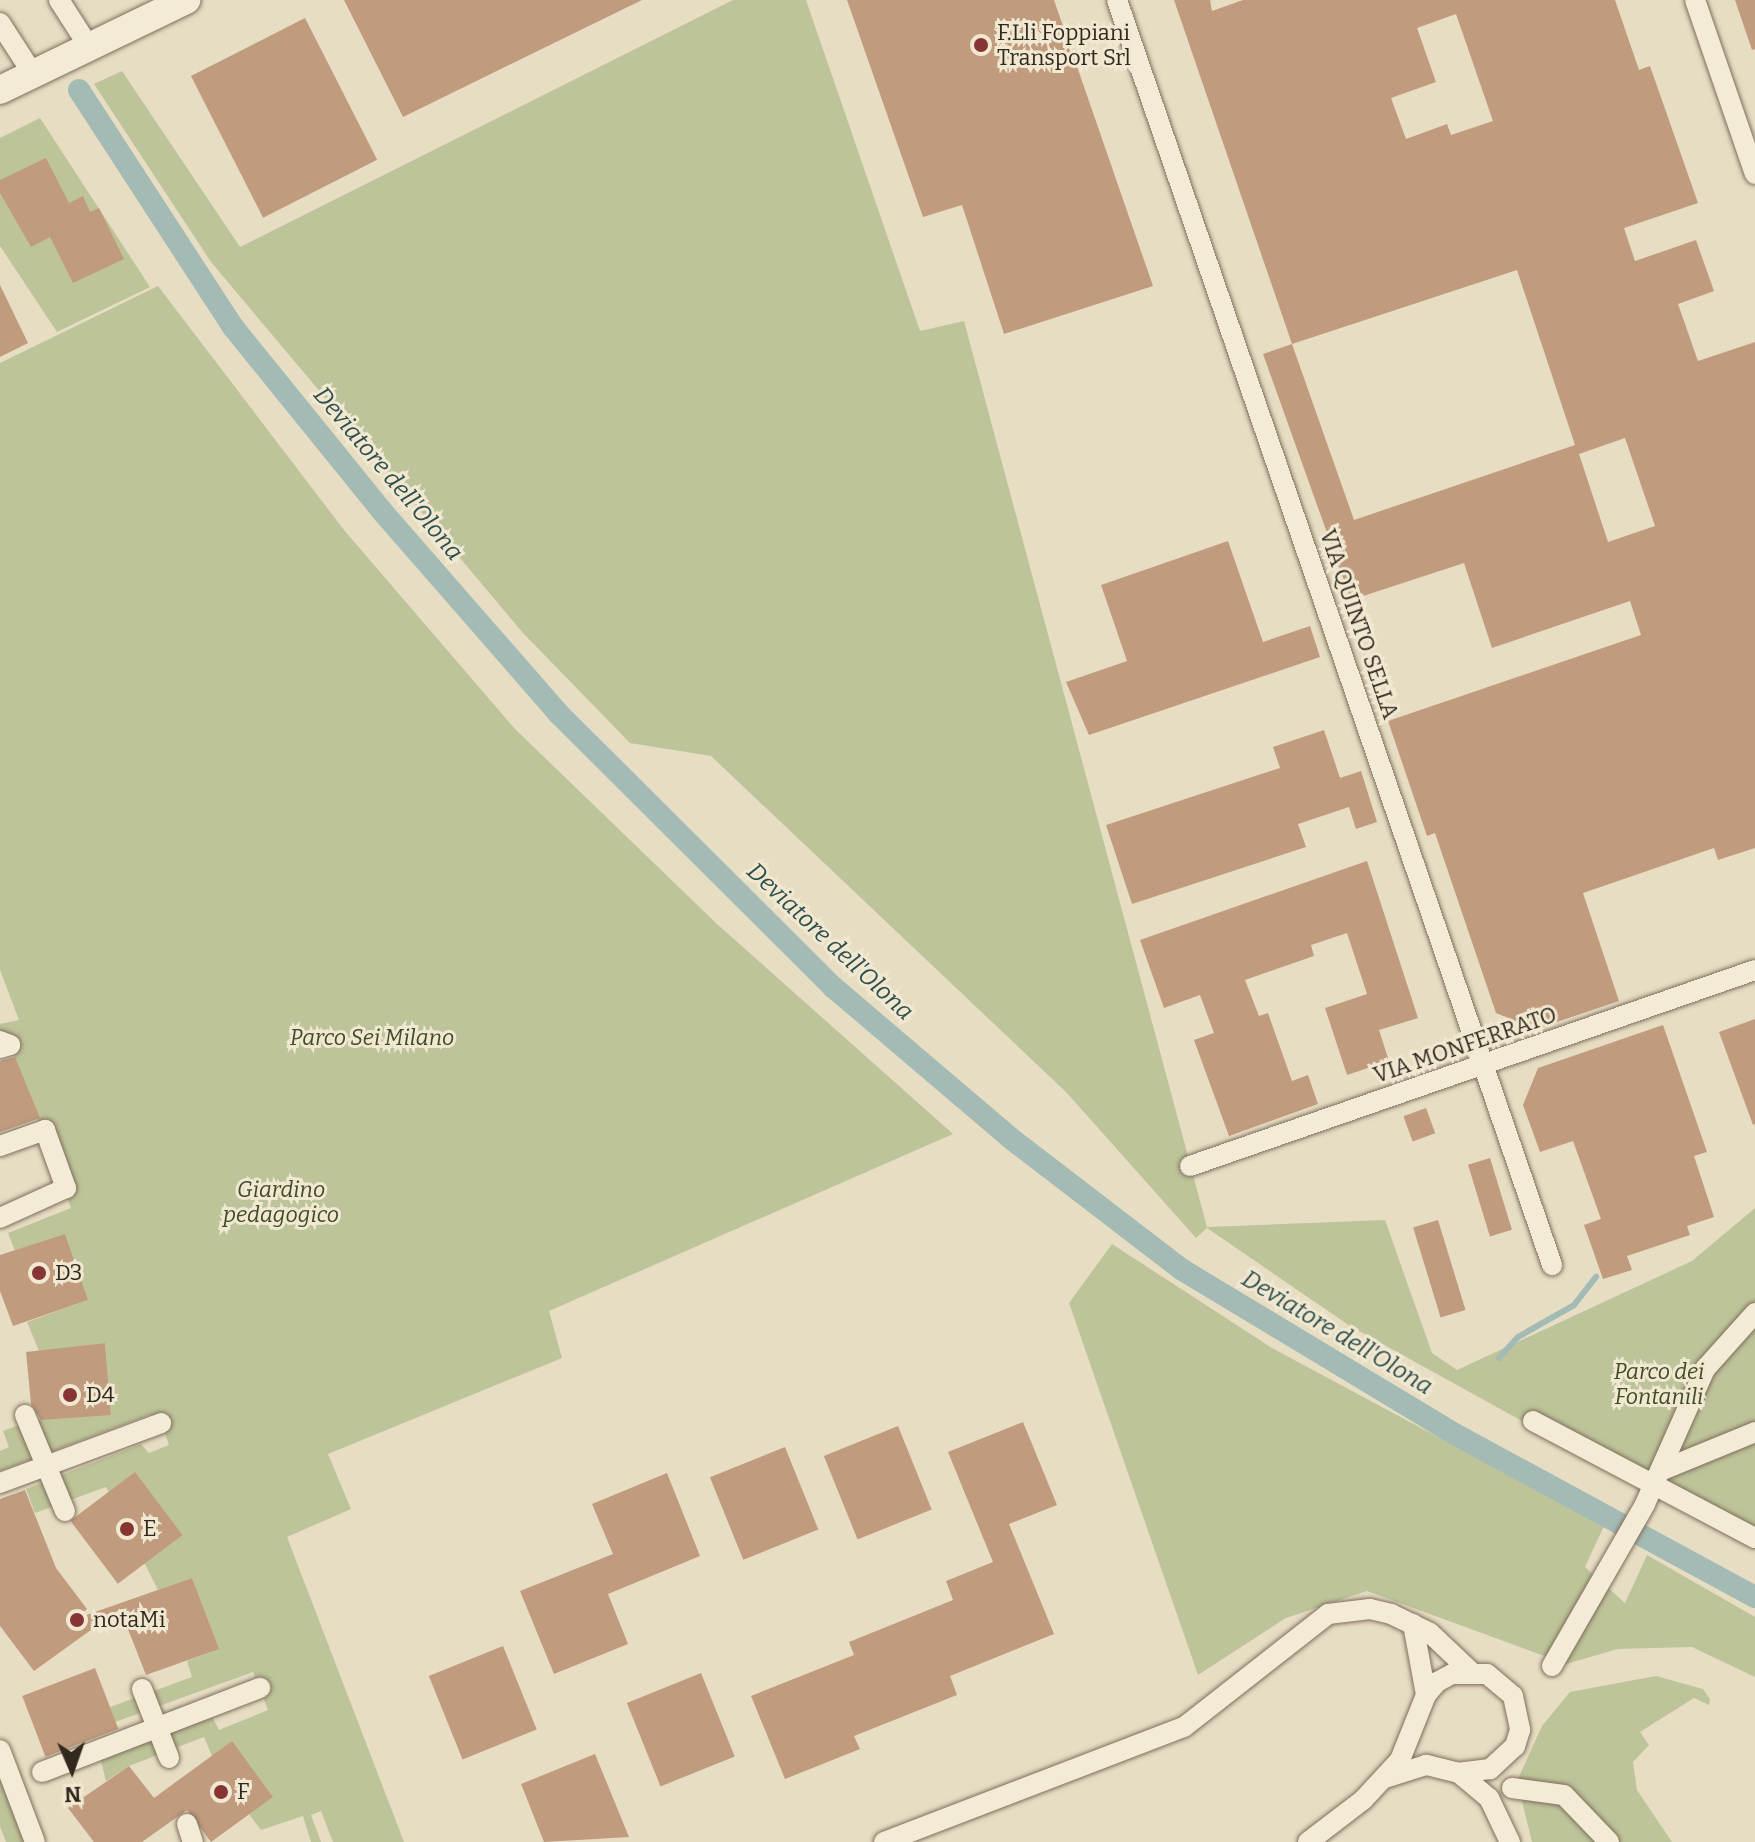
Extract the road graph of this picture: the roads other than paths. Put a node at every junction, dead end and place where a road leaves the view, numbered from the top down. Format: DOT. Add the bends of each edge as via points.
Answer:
graph roads {
  1 [pos="59,0"];
  2 [pos="186,0"];
  3 [pos="1117,0"];
  4 [pos="1695,0"];
  5 [pos="0,23"];
  6 [pos="89,47"];
  7 [pos="33,74"];
  8 [pos="0,90"];
  9 [pos="1755,174"];
  10 [pos="1755,970"];
  11 [pos="0,1041"];
  12 [pos="0,1048"];
  13 [pos="1486,1064"];
  14 [pos="0,1146"];
  15 [pos="1190,1166"];
  16 [pos="84,1191"];
  17 [pos="0,1218"];
  18 [pos="0,1225"];
  19 [pos="1552,1265"];
  20 [pos="1755,1313"];
  21 [pos="27,1418"];
  22 [pos="1533,1421"];
  23 [pos="161,1423"];
  24 [pos="1755,1432"];
  25 [pos="46,1467"];
  26 [pos="1657,1476"];
  27 [pos="0,1483"];
  28 [pos="63,1507"];
  29 [pos="1755,1538"];
  30 [pos="1413,1624"];
  31 [pos="1552,1666"];
  32 [pos="1470,1671"];
  33 [pos="260,1688"];
  34 [pos="1422,1703"];
  35 [pos="0,1750"];
  36 [pos="1504,1760"];
  37 [pos="1452,1770"];
  38 [pos="42,1772"];
  39 [pos="1385,1778"];
  40 [pos="1512,1788"];
  41 [pos="1503,1821"];
  42 [pos="35,1842"];
  43 [pos="884,1842"];
  44 [pos="1308,1842"];
  45 [pos="1510,1842"];
  46 [pos="1609,1842"];
  1 -- 6 [label="street"];
  2 -- 6 [label="street"];
  3 -- 13 [label="street, VIA QUINTO SELLA"];
  4 -- 9 [label="street"];
  5 -- 7 [label="street"];
  6 -- 7 [label="street"];
  7 -- 8 [label="street"];
  10 -- 13 [label="street, VIA MONFERRATO"];
  11 -- 12 [label="street" via="10,1045"];
  13 -- 15 [label="street, VIA MONFERRATO"];
  13 -- 19 [label="street, VIA QUINTO SELLA"];
  14 -- 17 [label="street" via="45,1130 66,1188"];
  16 -- 18 [label="street"];
  20 -- 26 [label="street" via="1705,1369"];
  21 -- 25 [label="street"];
  22 -- 26 [label="street"];
  23 -- 25 [label="street"];
  24 -- 26 [label="street"];
  25 -- 27 [label="street"];
  25 -- 28 [label="street"];
  26 -- 29 [label="street"];
  26 -- 31 [label="street" via="1599,1593"];
  30 -- 32 [label="street"];
  30 -- 34 [label="street"];
  30 -- 43 [label="street" via="1370,1609 1328,1614 1184,1727"];
  32 -- 34 [label="street" via="1452,1674"];
  32 -- 36 [label="street" via="1502,1683 1516,1704 1520,1730"];
  33 -- 38 [label="street" via="155,1723 131,1741"];
  34 -- 37 [label="street" via="1423,1745"];
  34 -- 39 [label="street" via="1400,1760"];
  35 -- 42 [label="street"];
  36 -- 37 [label="street" via="1490,1769"];
  36 -- 41 [label="street"];
  37 -- 39 [label="street" via="1426,1765"];
  37 -- 41 [label="street" via="1477,1785"];
  39 -- 44 [label="street"];
  40 -- 46 [label="street" via="1564,1795"];
  41 -- 45 [label="street"];
}
